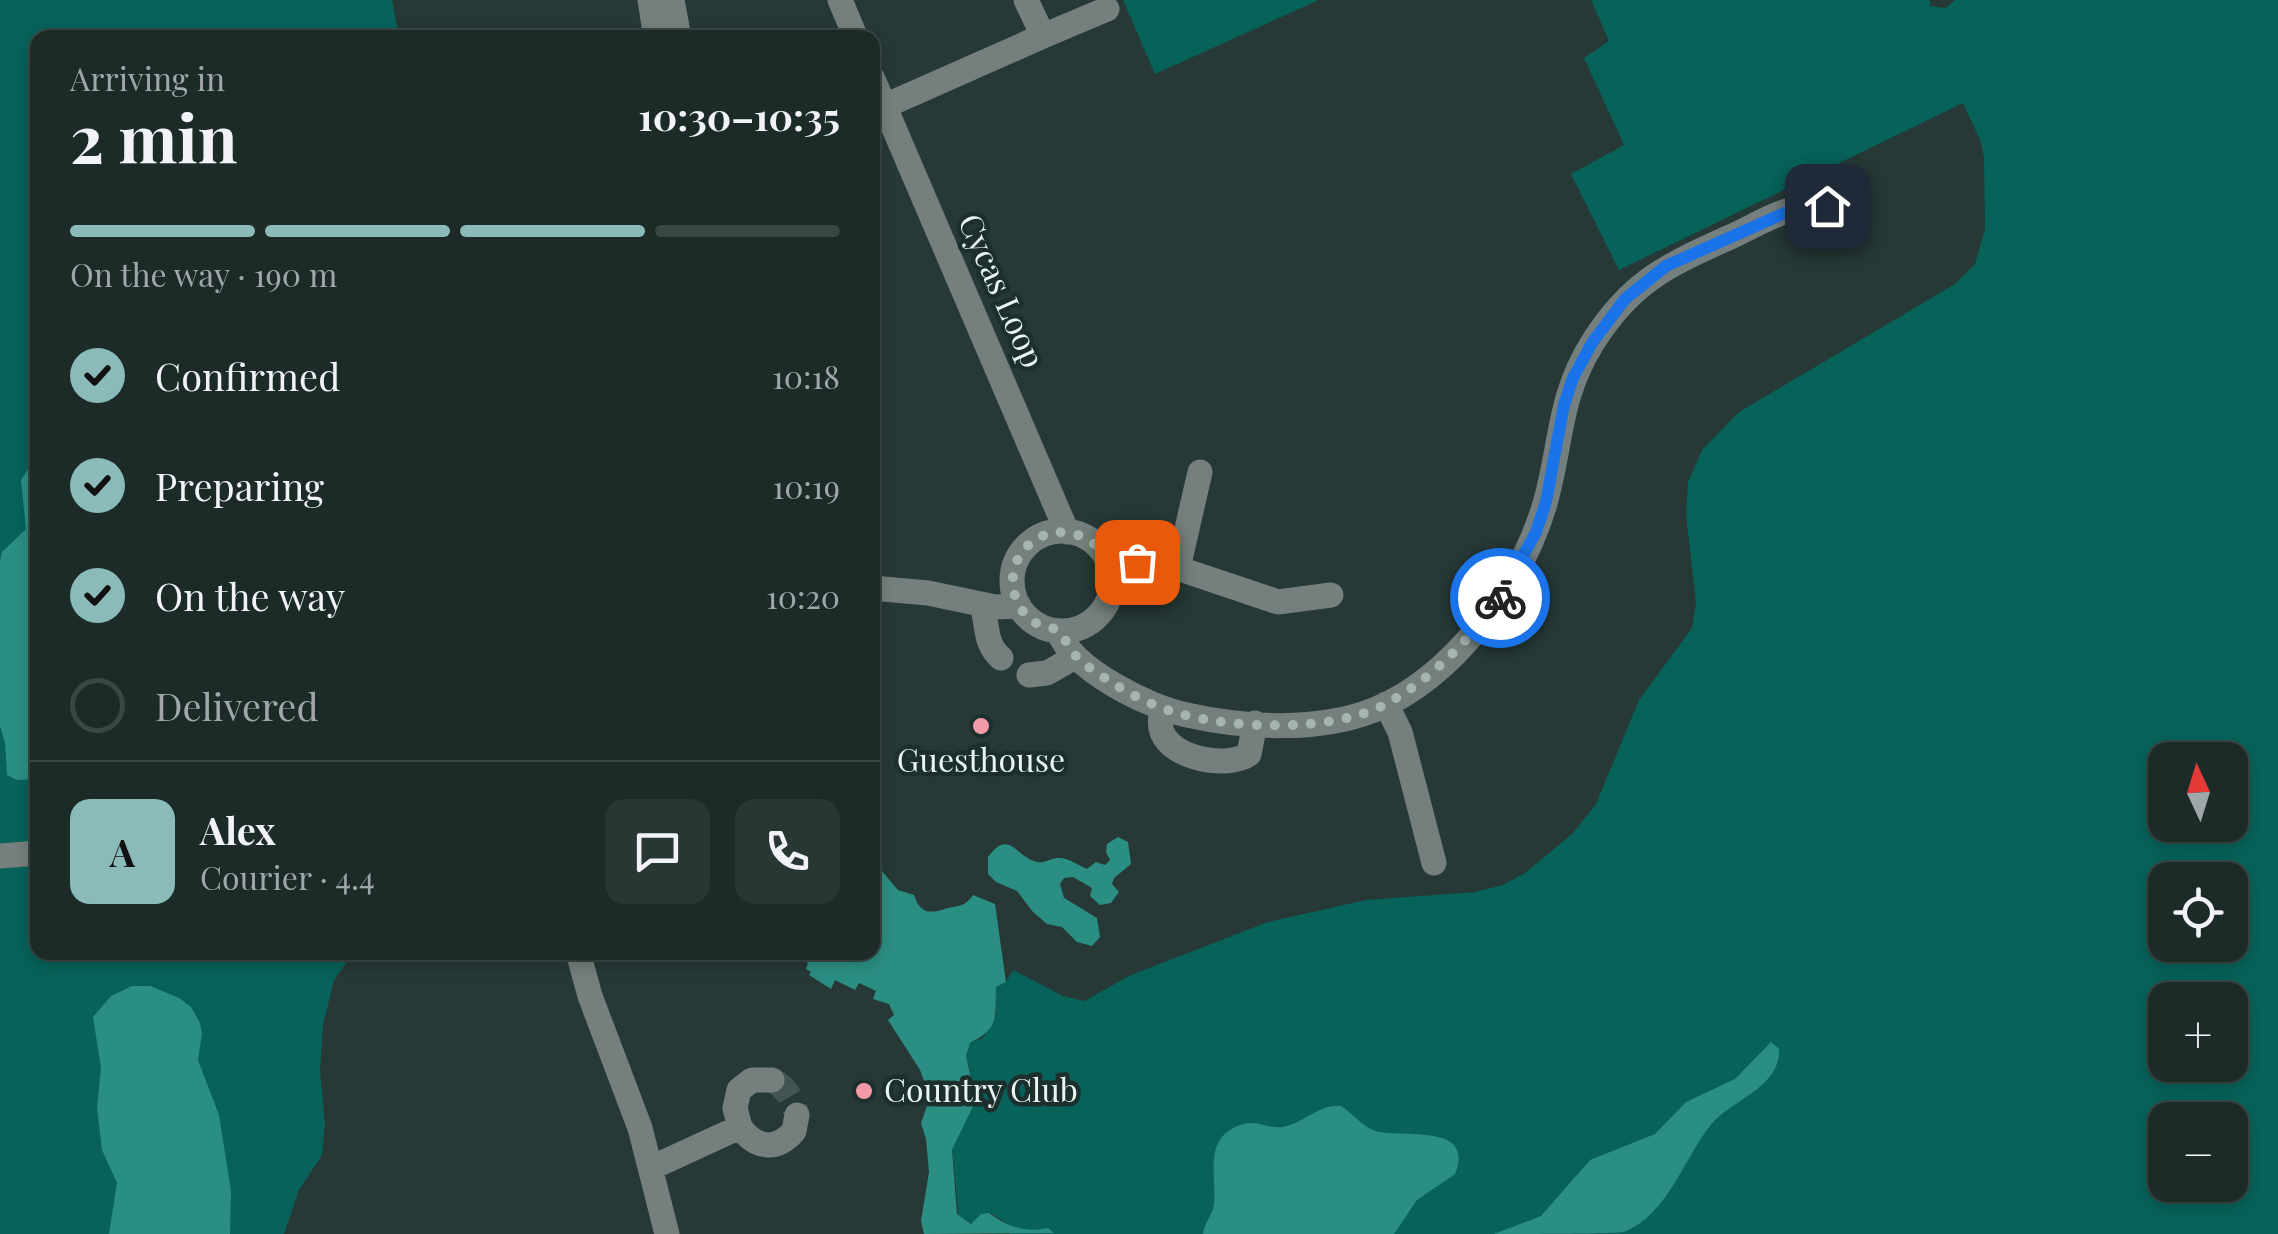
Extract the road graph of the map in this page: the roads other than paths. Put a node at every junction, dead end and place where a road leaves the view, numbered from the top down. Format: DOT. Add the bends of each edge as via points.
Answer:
graph roads {
  1 [pos="650,0"];
  2 [pos="672,0"];
  3 [pos="840,0"];
  4 [pos="1026,0"];
  5 [pos="1107,9"];
  6 [pos="655,30"];
  7 [pos="678,30"];
  8 [pos="853,30"];
  9 [pos="1043,36"];
  10 [pos="880,95"];
  11 [pos="885,106"];
  12 [pos="1827,206"];
  13 [pos="1200,472"];
  14 [pos="1067,532"];
  15 [pos="1110,565"];
  16 [pos="1178,568"];
  17 [pos="880,589"];
  18 [pos="1331,595"];
  19 [pos="982,604"];
  20 [pos="1018,606"];
  21 [pos="1058,631"];
  22 [pos="1075,657"];
  23 [pos="1000,658"];
  24 [pos="1030,675"];
  25 [pos="1386,704"];
  26 [pos="1162,708"];
  27 [pos="1254,724"];
  28 [pos="30,853"];
  29 [pos="0,856"];
  30 [pos="1434,862"];
  31 [pos="580,960"];
  32 [pos="772,1080"];
  33 [pos="798,1115"];
  34 [pos="740,1127"];
  35 [pos="651,1168"];
  36 [pos="667,1234"];
  1 -- 6 [label="street"];
  2 -- 7 [label="street"];
  3 -- 8 [label="street"];
  4 -- 9 [label="street"];
  5 -- 9 [label="street"];
  9 -- 11 [label="street"];
  10 -- 11 [label="street, Cycas Loop"];
  11 -- 14 [label="street, Cycas Loop"];
  12 -- 25 [label="street" via="1796,208 1666,266 1625,299 1573,378 1546,502 1508,587 1454,652"];
  13 -- 16 [label="street"];
  14 -- 15 [label="street" via="1092,540"];
  14 -- 20 [label="street" via="1037,538 1025,548 1013,576"];
  15 -- 16 [label="street"];
  15 -- 21 [label="street" via="1112,590 1099,616"];
  16 -- 18 [label="street" via="1278,602"];
  17 -- 19 [label="street"];
  19 -- 20 [label="street"];
  19 -- 23 [label="street" via="988,639"];
  20 -- 21 [label="street"];
  21 -- 22 [label="street"];
  22 -- 24 [label="street"];
  22 -- 26 [label="street"];
  25 -- 27 [label="street" via="1328,721"];
  25 -- 30 [label="street" via="1400,732"];
  26 -- 27 [label="street"];
  26 -- 27 [label="street" via="1160,727 1170,744 1222,761 1249,754"];
  28 -- 29 [label="street"];
  31 -- 35 [label="street"];
  32 -- 34 [label="street" via="752,1080 739,1090"];
  33 -- 34 [label="street" via="794,1131 776,1144 753,1142"];
  34 -- 35 [label="street"];
  35 -- 36 [label="street"];
}
